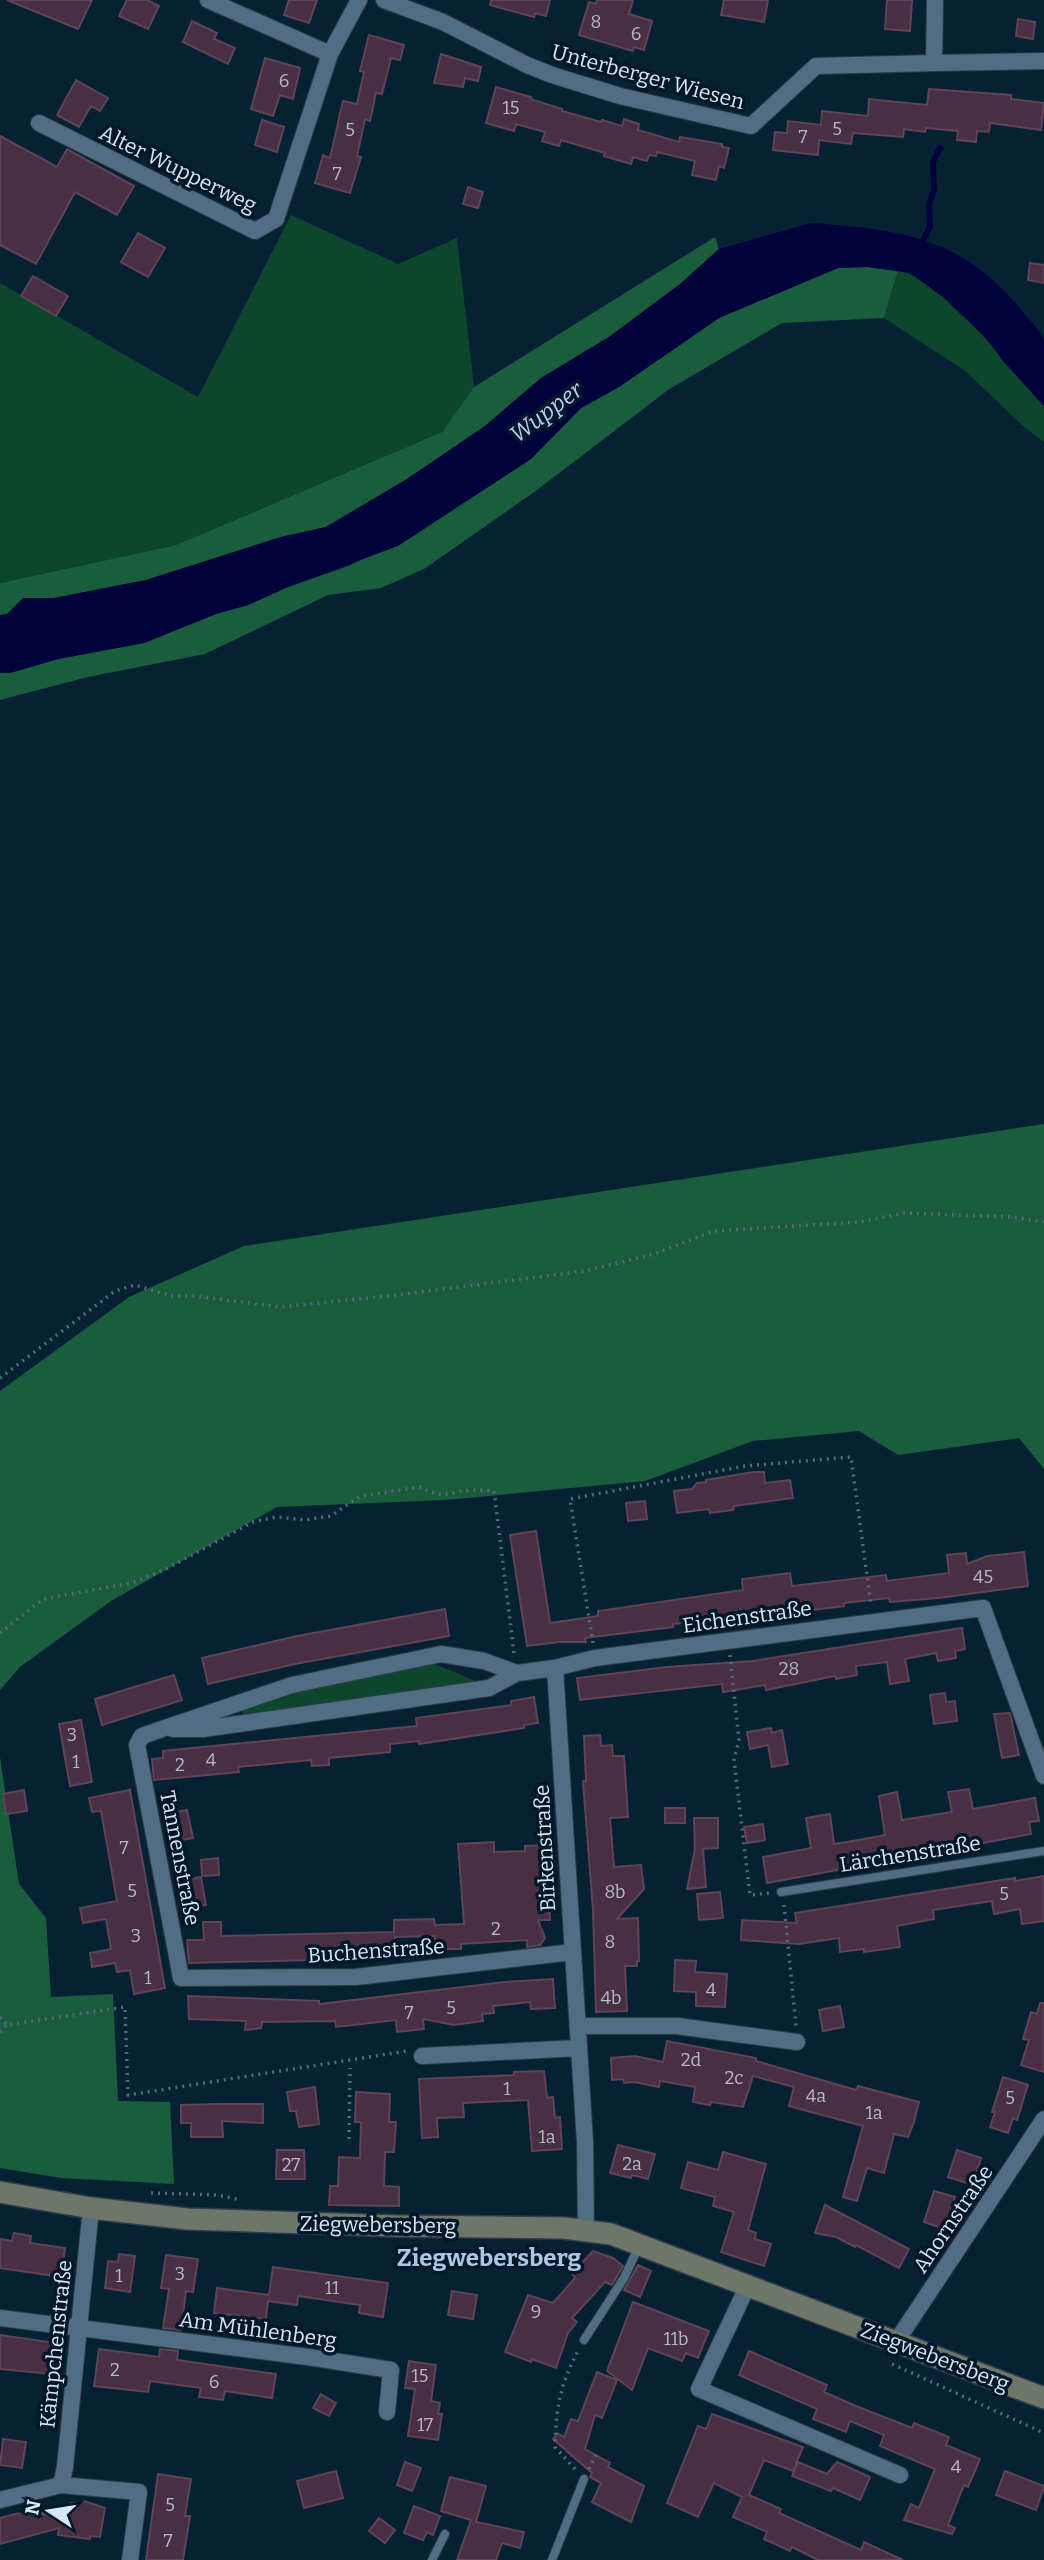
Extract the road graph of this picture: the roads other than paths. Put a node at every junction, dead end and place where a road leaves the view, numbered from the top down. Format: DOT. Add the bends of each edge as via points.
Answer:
graph roads {
  1 [pos="208,0"];
  2 [pos="359,0"];
  3 [pos="384,0"];
  4 [pos="935,0"];
  5 [pos="330,54"];
  6 [pos="1044,61"];
  7 [pos="934,63"];
  8 [pos="39,122"];
  9 [pos="555,1668"];
  10 [pos="517,1673"];
  11 [pos="162,1728"];
  12 [pos="137,1745"];
  13 [pos="1044,1776"];
  14 [pos="1044,1851"];
  15 [pos="781,1892"];
  16 [pos="572,1952"];
  17 [pos="181,1978"];
  18 [pos="578,2026"];
  19 [pos="797,2042"];
  20 [pos="579,2048"];
  21 [pos="422,2056"];
  22 [pos="1044,2119"];
  23 [pos="0,2192"];
  24 [pos="91,2208"];
  25 [pos="586,2230"];
  26 [pos="640,2244"];
  27 [pos="748,2285"];
  28 [pos="0,2318"];
  29 [pos="78,2328"];
  30 [pos="584,2340"];
  31 [pos="896,2342"];
  32 [pos="1008,2385"];
  33 [pos="1044,2398"];
  34 [pos="1044,2408"];
  35 [pos="387,2412"];
  36 [pos="900,2474"];
  37 [pos="584,2479"];
  38 [pos="61,2485"];
  39 [pos="0,2500"];
  40 [pos="445,2533"];
  41 [pos="130,2560"];
  42 [pos="432,2560"];
  43 [pos="552,2560"];
  1 -- 5 [label="street"];
  2 -- 5 [label="street, Alter Wupperweg"];
  3 -- 7 [label="street, Unterberger Wiesen" via="443,22 552,75 751,126 816,66"];
  4 -- 7 [label="street"];
  5 -- 8 [label="street, Alter Wupperweg" via="276,219 255,231"];
  6 -- 7 [label="street"];
  9 -- 10 [label="street, Eichenstraße"];
  9 -- 13 [label="street, Eichenstraße" via="595,1658 983,1608"];
  9 -- 16 [label="street, Birkenstraße"];
  10 -- 11 [label="street, Eichenstraße" via="489,1688 203,1729"];
  10 -- 11 [label="street, Eichenstraße" via="484,1661 442,1654 292,1685"];
  11 -- 12 [label="street, Eichenstraße" via="142,1736"];
  12 -- 17 [label="street, Tannenstraße"];
  14 -- 15 [label="lane, Lärchenstraße"];
  16 -- 17 [label="street, Buchenstraße" via="356,1977"];
  16 -- 18 [label="street, Birkenstraße"];
  18 -- 19 [label="street" via="677,2026"];
  18 -- 20 [label="street, Birkenstraße"];
  20 -- 21 [label="street"];
  20 -- 25 [label="street, Birkenstraße"];
  22 -- 31 [label="street, Ahornstraße"];
  23 -- 24 [label="main road, Ziegwebersberg"];
  24 -- 25 [label="main road, Ziegwebersberg" via="201,2220"];
  24 -- 29 [label="street, Kämpchenstraße"];
  25 -- 26 [label="main road, Ziegwebersberg"];
  26 -- 27 [label="main road, Ziegwebersberg"];
  26 -- 30 [label="lane"];
  27 -- 31 [label="main road, Ziegwebersberg"];
  27 -- 36 [label="street" via="699,2389"];
  28 -- 29 [label="street"];
  29 -- 35 [label="street, Am Mühlenberg" via="391,2370"];
  29 -- 38 [label="street, Kämpchenstraße"];
  31 -- 32 [label="main road, Ziegwebersberg"];
  32 -- 33 [label="main road, Ziegwebersberg"];
  32 -- 34 [label="main road"];
  37 -- 43 [label="lane"];
  38 -- 39 [label="street"];
  38 -- 41 [label="street" via="139,2492"];
  40 -- 42 [label="lane"];
}
